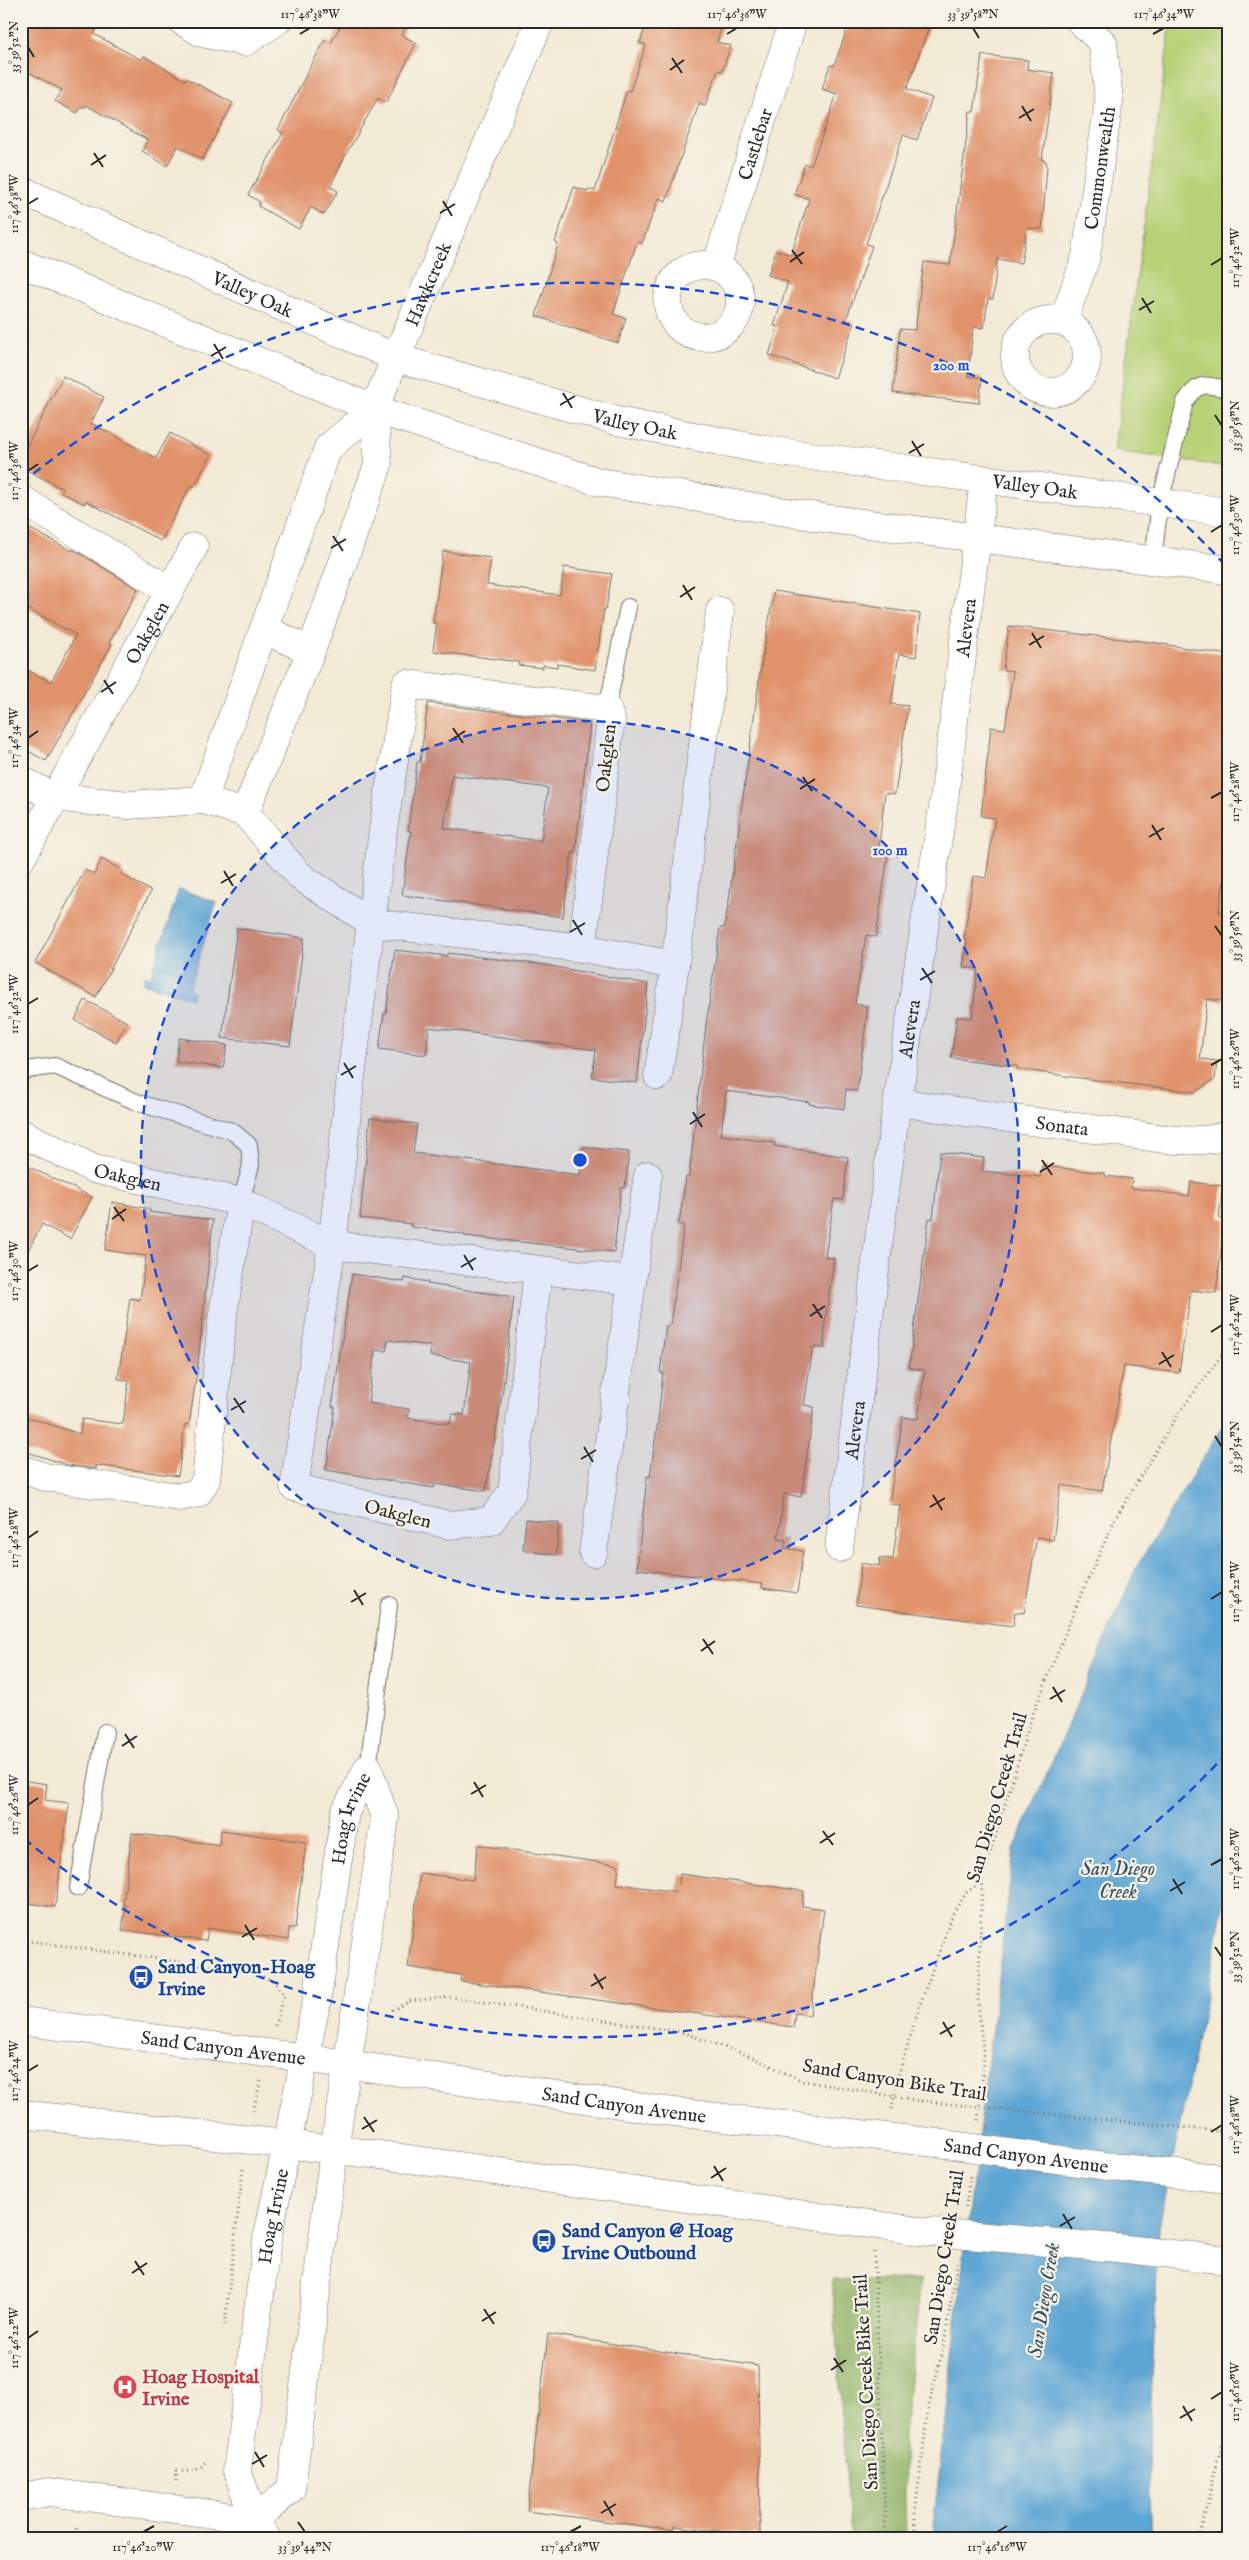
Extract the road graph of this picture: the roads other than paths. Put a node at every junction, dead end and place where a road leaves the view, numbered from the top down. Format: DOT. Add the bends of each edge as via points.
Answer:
graph roads {
  1 [pos="182,21"];
  2 [pos="277,21"];
  3 [pos="540,21"];
  4 [pos="793,21"];
  5 [pos="1080,21"];
  6 [pos="21,190"];
  7 [pos="21,263"];
  8 [pos="716,267"];
  9 [pos="1063,322"];
  10 [pos="396,358"];
  11 [pos="1228,388"];
  12 [pos="374,409"];
  13 [pos="984,480"];
  14 [pos="21,499"];
  15 [pos="1160,503"];
  16 [pos="1228,512"];
  17 [pos="977,536"];
  18 [pos="194,547"];
  19 [pos="1153,560"];
  20 [pos="1228,570"];
  21 [pos="169,590"];
  22 [pos="628,607"];
  23 [pos="720,611"];
  24 [pos="265,630"];
  25 [pos="311,651"];
  26 [pos="607,709"];
  27 [pos="21,780"];
  28 [pos="54,797"];
  29 [pos="203,800"];
  30 [pos="245,813"];
  31 [pos="21,859"];
  32 [pos="372,923"];
  33 [pos="582,948"];
  34 [pos="675,965"];
  35 [pos="21,1074"];
  36 [pos="658,1076"];
  37 [pos="898,1102"];
  38 [pos="21,1133"];
  39 [pos="1228,1135"];
  40 [pos="648,1175"];
  41 [pos="241,1202"];
  42 [pos="332,1245"];
  43 [pos="538,1271"];
  44 [pos="632,1280"];
  45 [pos="21,1469"];
  46 [pos="839,1548"];
  47 [pos="593,1553"];
  48 [pos="389,1605"];
  49 [pos="105,1732"];
  50 [pos="368,1768"];
  51 [pos="78,1888"];
  52 [pos="21,2021"];
  53 [pos="304,2058"];
  54 [pos="349,2065"];
  55 [pos="21,2114"];
  56 [pos="288,2145"];
  57 [pos="334,2150"];
  58 [pos="1228,2179"];
  59 [pos="1222,2260"];
  60 [pos="21,2497"];
  61 [pos="261,2529"];
  1 -- 2 [label="street" via="202,33 245,42"];
  3 -- 10 [label="street, Hawkcreek"];
  4 -- 8 [label="street, Castlebar"];
  5 -- 9 [label="street, Commonwealth" via="1103,43 1109,101 1086,256"];
  6 -- 10 [label="street, Valley Oak"];
  7 -- 12 [label="street"];
  10 -- 12 [label="street, Hawkcreek"];
  10 -- 13 [label="street, Valley Oak" via="618,421 765,450"];
  11 -- 15 [label="lane" via="1201,385 1185,402"];
  12 -- 17 [label="street" via="599,482 830,519"];
  12 -- 24 [label="street" via="328,448"];
  12 -- 25 [label="street" via="378,465"];
  13 -- 15 [label="street, Valley Oak"];
  13 -- 17 [label="street, Alevera"];
  14 -- 21 [label="street"];
  15 -- 16 [label="street, Valley Oak"];
  15 -- 19 [label="lane"];
  17 -- 19 [label="street"];
  17 -- 37 [label="street, Alevera" via="944,800"];
  18 -- 21 [label="street, Oakglen"];
  19 -- 20 [label="street"];
  21 -- 28 [label="street, Oakglen"];
  22 -- 26 [label="lane"];
  23 -- 34 [label="street"];
  24 -- 25 [label="street"];
  24 -- 29 [label="street"];
  25 -- 30 [label="street"];
  26 -- 32 [label="street, Oakglen" via="406,684"];
  26 -- 33 [label="street, Oakglen" via="611,720"];
  27 -- 28 [label="street"];
  28 -- 29 [label="street" via="128,805"];
  28 -- 31 [label="street, Oakglen"];
  29 -- 30 [label="street"];
  30 -- 32 [label="street" via="301,877"];
  32 -- 33 [label="street"];
  32 -- 42 [label="street, Oakglen"];
  33 -- 34 [label="street"];
  34 -- 36 [label="street"];
  35 -- 41 [label="lane" via="26,1070 55,1066 140,1103 232,1131 249,1145 251,1165"];
  37 -- 39 [label="street, Sonata" via="1164,1138 1189,1140"];
  37 -- 46 [label="street, Alevera"];
  38 -- 41 [label="street, Oakglen" via="94,1169"];
  40 -- 44 [label="street"];
  41 -- 42 [label="street, Oakglen"];
  41 -- 45 [label="street" via="222,1321 206,1480 198,1493 179,1497 45,1477"];
  42 -- 43 [label="street, Oakglen"];
  42 -- 43 [label="street, Oakglen" via="294,1487 449,1525 491,1521 512,1492"];
  43 -- 44 [label="street, Oakglen"];
  44 -- 47 [label="street"];
  48 -- 50 [label="lane"];
  49 -- 51 [label="lane"];
  50 -- 53 [label="street, Hoag Irvine" via="345,1812 317,1999"];
  50 -- 54 [label="street, Hoag Irvine" via="385,1818"];
  52 -- 53 [label="street, Sand Canyon Avenue"];
  53 -- 54 [label="street, Sand Canyon Avenue"];
  53 -- 56 [label="street, Hoag Irvine"];
  54 -- 57 [label="street, Hoag Irvine"];
  54 -- 58 [label="street, Sand Canyon Avenue, bridge" via="666,2111"];
  55 -- 56 [label="street"];
  56 -- 57 [label="street"];
  56 -- 61 [label="street, Hoag Irvine" via="267,2240 237,2471"];
  57 -- 59 [label="street, bridge" via="919,2231"];
  57 -- 61 [label="street, Hoag Irvine" via="291,2489"];
  60 -- 61 [label="street" via="49,2492 173,2508"];
}
